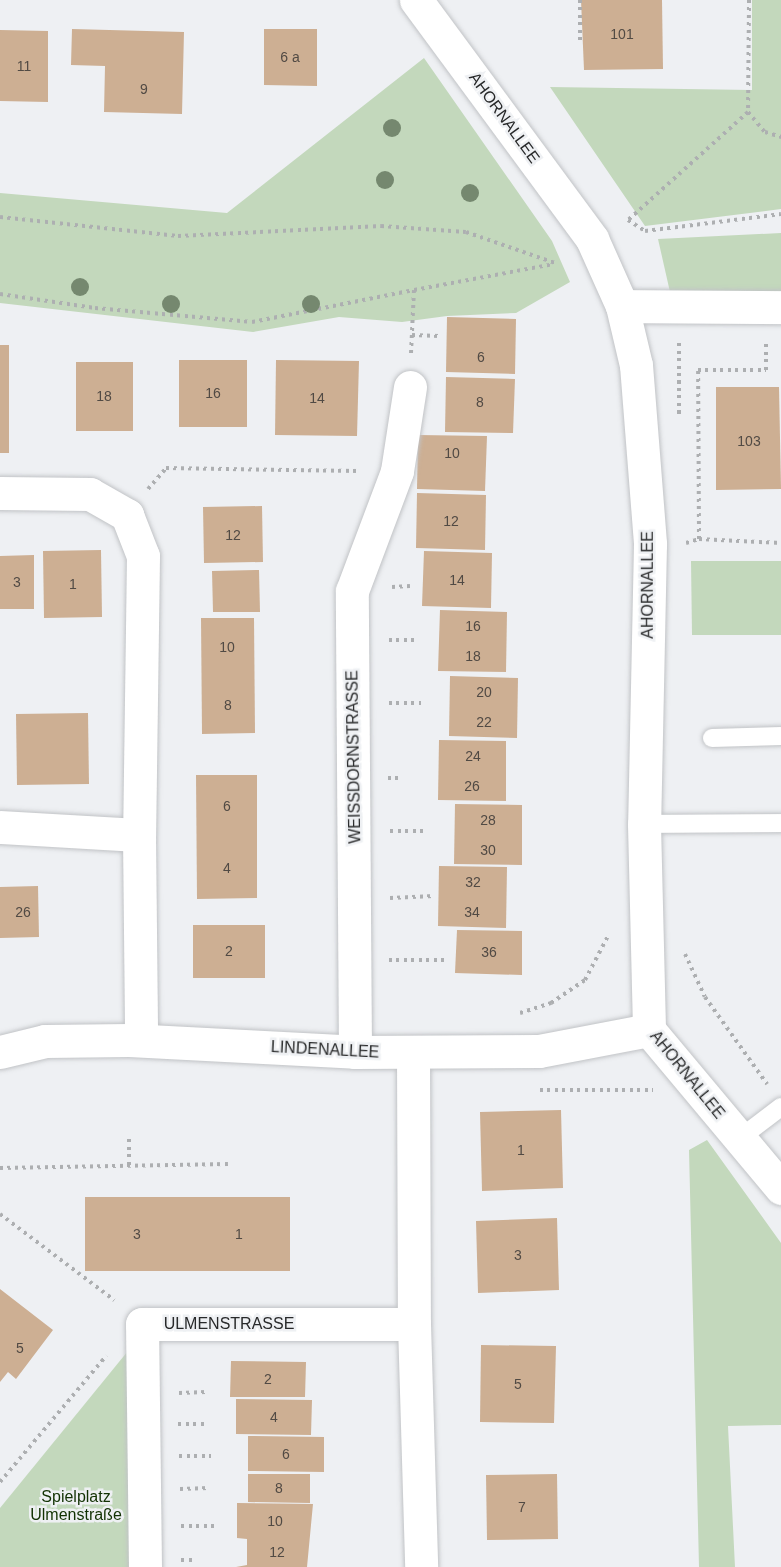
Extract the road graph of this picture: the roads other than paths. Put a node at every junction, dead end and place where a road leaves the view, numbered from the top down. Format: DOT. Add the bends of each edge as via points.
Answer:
graph roads {
  1 [pos="416,0"];
  2 [pos="622,306"];
  3 [pos="781,307"];
  4 [pos="410,387"];
  5 [pos="0,493"];
  6 [pos="781,736"];
  7 [pos="712,738"];
  8 [pos="781,823"];
  9 [pos="644,824"];
  10 [pos="0,828"];
  11 [pos="140,835"];
  12 [pos="649,1030"];
  13 [pos="141,1040"];
  14 [pos="0,1052"];
  15 [pos="355,1052"];
  16 [pos="413,1053"];
  17 [pos="781,1107"];
  18 [pos="739,1139"];
  19 [pos="781,1188"];
  20 [pos="414,1324"];
  21 [pos="145,1567"];
  22 [pos="421,1567"];
  1 -- 2 [label="street, AHORNALLEE" via="592,239"];
  2 -- 3 [label="street"];
  2 -- 9 [label="street, AHORNALLEE" via="636,365 650,544"];
  4 -- 15 [label="street, WEISSDORNSTRASSE" via="397,471 352,591"];
  5 -- 11 [label="street" via="90,494 127,515 143,556"];
  6 -- 7 [label="lane"];
  8 -- 9 [label="lane"];
  9 -- 12 [label="street, AHORNALLEE"];
  10 -- 11 [label="street"];
  11 -- 13 [label="street"];
  12 -- 16 [label="street, LINDENALLEE" via="539,1051"];
  12 -- 18 [label="street, AHORNALLEE"];
  13 -- 14 [label="street, LINDENALLEE" via="45,1041"];
  13 -- 15 [label="street, LINDENALLEE"];
  15 -- 16 [label="street, LINDENALLEE"];
  16 -- 20 [label="street"];
  17 -- 18 [label="lane"];
  18 -- 19 [label="street, AHORNALLEE"];
  20 -- 21 [label="street, ULMENSTRASSE" via="142,1324"];
  20 -- 22 [label="street"];
}
